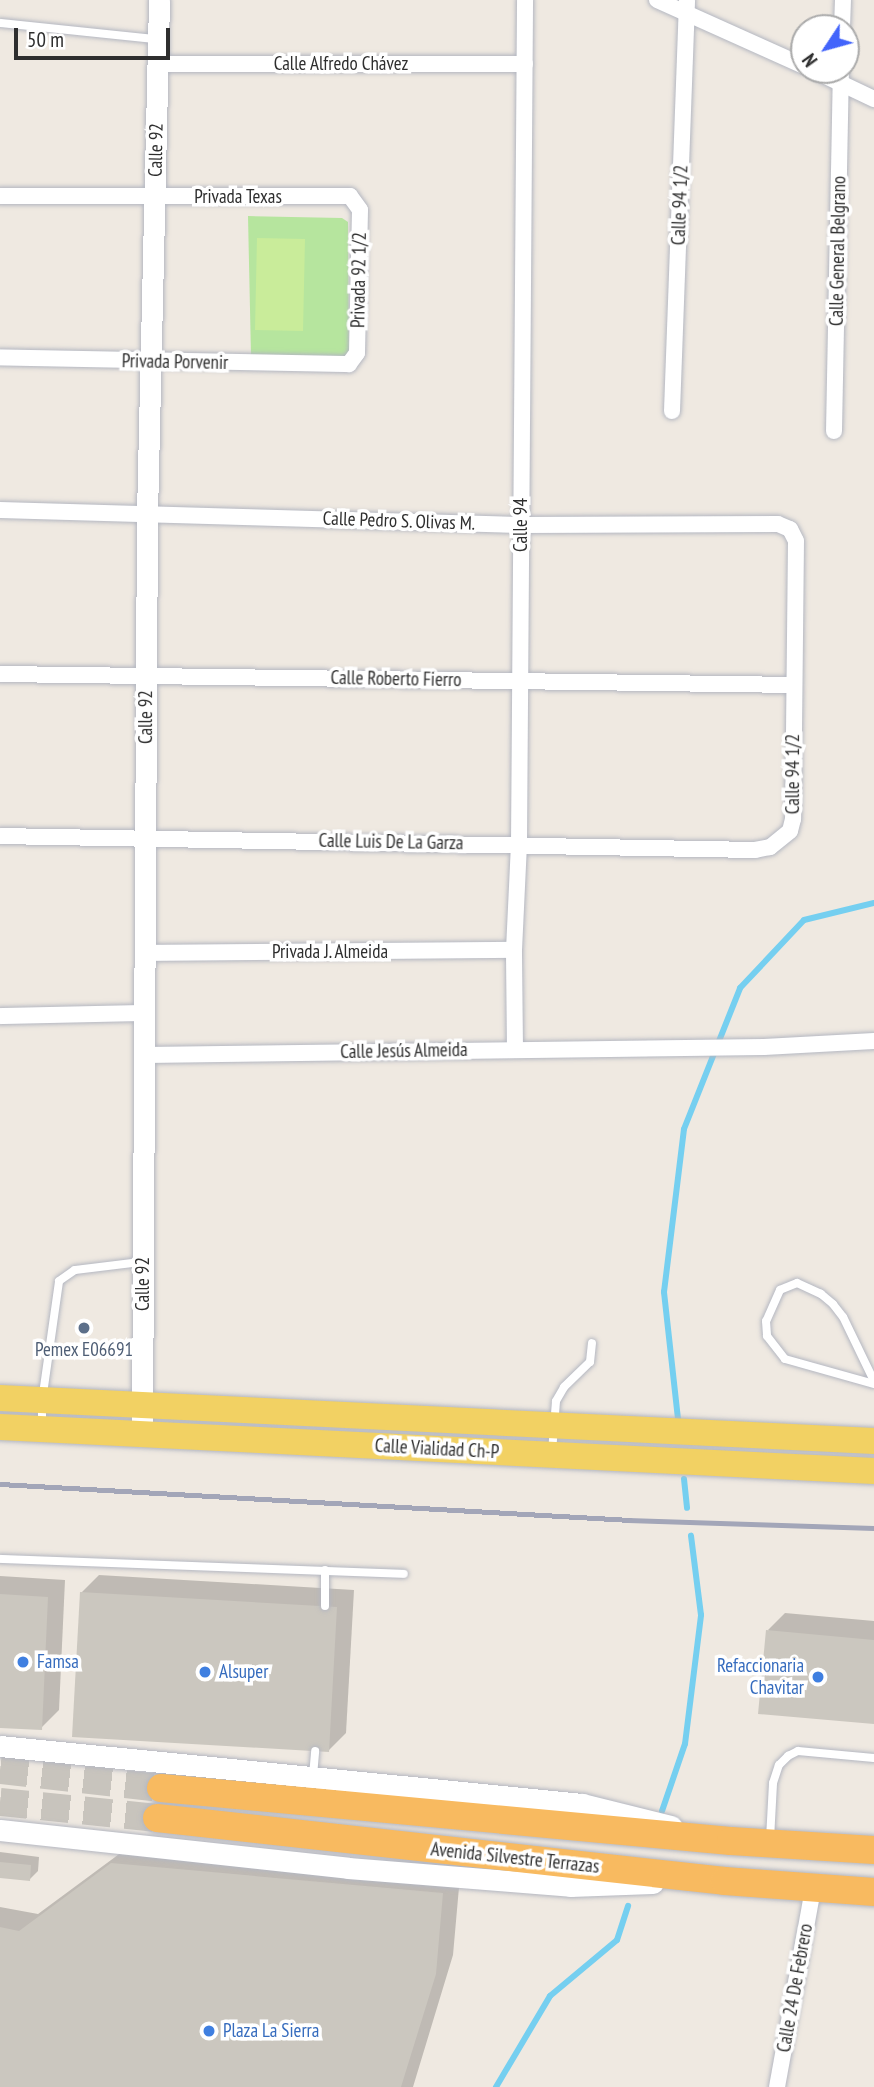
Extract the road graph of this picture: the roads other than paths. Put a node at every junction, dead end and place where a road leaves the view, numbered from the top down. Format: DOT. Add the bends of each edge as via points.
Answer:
graph roads {
  1 [pos="159,0"];
  2 [pos="525,0"];
  3 [pos="657,0"];
  4 [pos="687,7"];
  5 [pos="0,23"];
  6 [pos="158,39"];
  7 [pos="790,59"];
  8 [pos="158,64"];
  9 [pos="525,64"];
  10 [pos="841,84"];
  11 [pos="852,84"];
  12 [pos="874,99"];
  13 [pos="0,196"];
  14 [pos="350,196"];
  15 [pos="155,197"];
  16 [pos="0,357"];
  17 [pos="152,362"];
  18 [pos="349,364"];
  19 [pos="673,411"];
  20 [pos="834,431"];
  21 [pos="0,510"];
  22 [pos="147,514"];
  23 [pos="522,525"];
  24 [pos="794,534"];
  25 [pos="0,674"];
  26 [pos="146,677"];
  27 [pos="520,681"];
  28 [pos="793,685"];
  29 [pos="0,836"];
  30 [pos="146,840"];
  31 [pos="781,841"];
  32 [pos="519,844"];
  33 [pos="514,950"];
  34 [pos="145,953"];
  35 [pos="145,1013"];
  36 [pos="0,1016"];
  37 [pos="874,1041"];
  38 [pos="514,1050"];
  39 [pos="145,1055"];
  40 [pos="144,1261"];
  41 [pos="592,1343"];
  42 [pos="874,1383"];
  43 [pos="0,1398"];
  44 [pos="42,1401"];
  45 [pos="143,1405"];
  46 [pos="554,1425"];
  47 [pos="0,1427"];
  48 [pos="43,1429"];
  49 [pos="142,1433"];
  50 [pos="871,1453"];
  51 [pos="552,1455"];
  52 [pos="0,1559"];
  53 [pos="326,1570"];
  54 [pos="404,1574"];
  55 [pos="325,1606"];
  56 [pos="0,1746"];
  57 [pos="315,1751"];
  58 [pos="874,1758"];
  59 [pos="313,1776"];
  60 [pos="161,1788"];
  61 [pos="157,1818"];
  62 [pos="0,1830"];
  63 [pos="731,1840"];
  64 [pos="770,1843"];
  65 [pos="874,1850"];
  66 [pos="724,1881"];
  67 [pos="813,1889"];
  68 [pos="874,1892"];
  69 [pos="777,2087"];
  1 -- 6 [label="street, Calle 92"];
  2 -- 9 [label="street, Calle 94"];
  3 -- 4 [label="street"];
  4 -- 7 [label="street"];
  4 -- 19 [label="street, Calle 94 1/2"];
  5 -- 6 [label="lane"];
  6 -- 8 [label="street, Calle 92"];
  8 -- 9 [label="street, Calle Alfredo Chávez"];
  8 -- 15 [label="street, Calle 92"];
  9 -- 23 [label="street, Calle 94"];
  10 -- 20 [label="street, Calle General Belgrano"];
  11 -- 12 [label="street"];
  13 -- 15 [label="street, Privada Texas"];
  14 -- 15 [label="street, Privada Texas"];
  14 -- 18 [label="street, Privada 92 1/2" via="360,210 358,354"];
  15 -- 17 [label="street, Calle 92"];
  16 -- 17 [label="street, Privada Porvenir"];
  17 -- 18 [label="street, Privada Porvenir"];
  17 -- 22 [label="street, Calle 92"];
  21 -- 22 [label="street, Calle Pedro S. Olivas M."];
  22 -- 23 [label="street, Calle Pedro S. Olivas M."];
  22 -- 26 [label="street, Calle 92"];
  23 -- 24 [label="street, Calle Pedro S. Olivas M." via="778,524"];
  23 -- 27 [label="street, Calle 94"];
  24 -- 28 [label="street, Calle 94 1/2"];
  25 -- 26 [label="street, Calle Roberto Fierro"];
  26 -- 27 [label="street, Calle Roberto Fierro"];
  26 -- 30 [label="street, Calle 92"];
  27 -- 28 [label="street, Calle Roberto Fierro"];
  27 -- 32 [label="street, Calle 94"];
  28 -- 31 [label="street, Calle 94 1/2" via="793,818"];
  29 -- 30 [label="street, Calle Luis De La Garza"];
  30 -- 32 [label="street, Calle Luis De La Garza"];
  30 -- 34 [label="street, Calle 92"];
  31 -- 32 [label="street, Calle Luis De La Garza" via="755,850"];
  32 -- 33 [label="street, Calle 94"];
  33 -- 34 [label="street, Privada J. Almeida"];
  33 -- 38 [label="street, Calle 94"];
  34 -- 35 [label="street, Calle 92"];
  35 -- 36 [label="street"];
  35 -- 39 [label="street, Calle 92"];
  37 -- 38 [label="street, Calle Jesús Almeida"];
  38 -- 39 [label="street, Calle Jesús Almeida"];
  39 -- 40 [label="street, Calle 92"];
  40 -- 44 [label="lane" via="75,1270 59,1281"];
  40 -- 45 [label="street, Calle 92"];
  41 -- 46 [label="lane" via="590,1362 559,1395"];
  42 -- 42 [label="lane" via="833,1304 797,1283 780,1290 766,1321 767,1336 785,1359"];
  43 -- 44 [label="main road, Calle Vialidad Ch-P"];
  44 -- 45 [label="main road, Calle Vialidad Ch-P"];
  44 -- 48 [label="lane"];
  45 -- 46 [label="main road, Calle Vialidad Ch-P"];
  45 -- 49 [label="street, Calle 92"];
  46 -- 50 [label="main road, Calle Vialidad Ch-P"];
  46 -- 51 [label="lane"];
  47 -- 48 [label="main road, Calle Vialidad Ch-P"];
  48 -- 49 [label="main road, Calle Vialidad Ch-P"];
  49 -- 51 [label="main road, Calle Vialidad Ch-P"];
  50 -- 51 [label="main road, Calle Vialidad Ch-P"];
  52 -- 53 [label="lane"];
  53 -- 54 [label="lane"];
  53 -- 55 [label="lane"];
  56 -- 59 [label="street"];
  57 -- 59 [label="lane"];
  58 -- 64 [label="lane" via="798,1751 788,1756 773,1783"];
  59 -- 63 [label="street" via="582,1804"];
  60 -- 63 [label="highway, Avenida Silvestre Terrazas"];
  61 -- 66 [label="highway, Avenida Silvestre Terrazas"];
  62 -- 66 [label="street" via="348,1868 570,1886"];
  63 -- 64 [label="highway, Avenida Silvestre Terrazas"];
  64 -- 65 [label="highway, Avenida Silvestre Terrazas"];
  66 -- 67 [label="highway, Avenida Silvestre Terrazas"];
  67 -- 68 [label="highway, Avenida Silvestre Terrazas"];
  67 -- 69 [label="street, Calle 24 De Febrero"];
}
